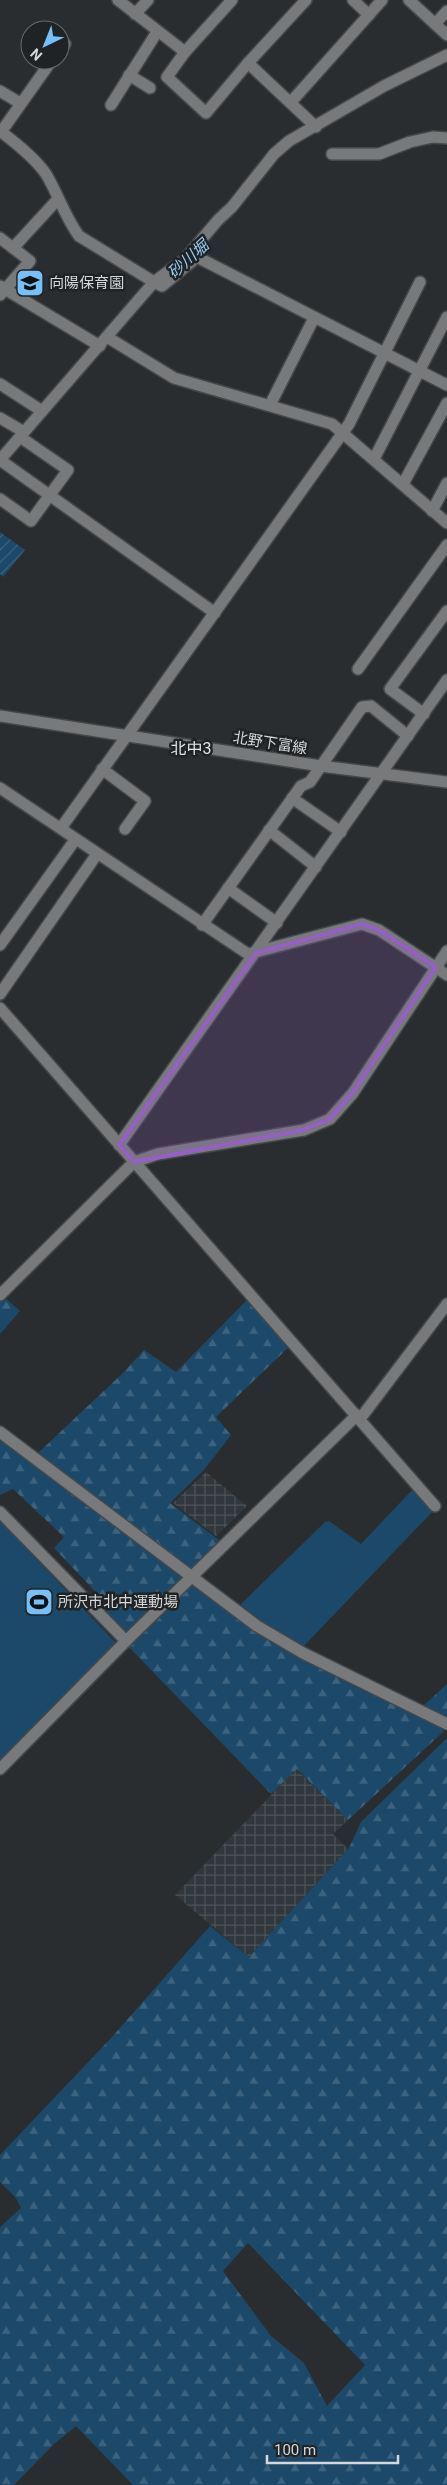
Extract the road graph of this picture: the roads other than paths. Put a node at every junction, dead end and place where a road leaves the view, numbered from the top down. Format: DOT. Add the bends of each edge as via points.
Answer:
graph roads {
  1 [pos="118,0"];
  2 [pos="148,0"];
  3 [pos="232,0"];
  4 [pos="306,0"];
  5 [pos="353,0"];
  6 [pos="382,0"];
  7 [pos="409,0"];
  8 [pos="447,11"];
  9 [pos="135,14"];
  10 [pos="369,15"];
  11 [pos="435,24"];
  12 [pos="157,32"];
  13 [pos="447,35"];
  14 [pos="185,52"];
  15 [pos="447,55"];
  16 [pos="248,63"];
  17 [pos="45,70"];
  18 [pos="130,75"];
  19 [pos="150,88"];
  20 [pos="0,91"];
  21 [pos="291,102"];
  22 [pos="20,103"];
  23 [pos="111,105"];
  24 [pos="316,127"];
  25 [pos="0,132"];
  26 [pos="447,138"];
  27 [pos="332,154"];
  28 [pos="58,199"];
  29 [pos="0,238"];
  30 [pos="13,248"];
  31 [pos="157,280"];
  32 [pos="420,282"];
  33 [pos="2,290"];
  34 [pos="447,317"];
  35 [pos="314,318"];
  36 [pos="104,342"];
  37 [pos="384,354"];
  38 [pos="419,372"];
  39 [pos="0,384"];
  40 [pos="447,385"];
  41 [pos="447,403"];
  42 [pos="270,405"];
  43 [pos="42,411"];
  44 [pos="0,418"];
  45 [pos="343,433"];
  46 [pos="22,435"];
  47 [pos="374,459"];
  48 [pos="0,460"];
  49 [pos="447,482"];
  50 [pos="403,484"];
  51 [pos="49,496"];
  52 [pos="0,499"];
  53 [pos="432,511"];
  54 [pos="447,523"];
  55 [pos="447,545"];
  56 [pos="447,611"];
  57 [pos="215,613"];
  58 [pos="358,669"];
  59 [pos="447,680"];
  60 [pos="443,694"];
  61 [pos="424,714"];
  62 [pos="0,716"];
  63 [pos="127,735"];
  64 [pos="408,736"];
  65 [pos="321,766"];
  66 [pos="102,769"];
  67 [pos="382,774"];
  68 [pos="447,782"];
  69 [pos="0,788"];
  70 [pos="292,798"];
  71 [pos="61,828"];
  72 [pos="124,829"];
  73 [pos="269,830"];
  74 [pos="341,832"];
  75 [pos="75,840"];
  76 [pos="97,854"];
  77 [pos="316,867"];
  78 [pos="228,888"];
  79 [pos="277,923"];
  80 [pos="202,925"];
  81 [pos="0,945"];
  82 [pos="447,951"];
  83 [pos="256,953"];
  84 [pos="436,968"];
  85 [pos="447,975"];
  86 [pos="0,994"];
  87 [pos="0,1008"];
  88 [pos="118,1146"];
  89 [pos="134,1162"];
  90 [pos="0,1295"];
  91 [pos="447,1304"];
  92 [pos="358,1417"];
  93 [pos="0,1432"];
  94 [pos="435,1506"];
  95 [pos="0,1512"];
  96 [pos="192,1577"];
  97 [pos="126,1641"];
  98 [pos="447,1724"];
  99 [pos="0,1769"];
  1 -- 9 [label="street"];
  2 -- 9 [label="street"];
  3 -- 14 [label="street"];
  4 -- 16 [label="street"];
  5 -- 10 [label="street"];
  6 -- 10 [label="street"];
  7 -- 11 [label="street"];
  8 -- 11 [label="street"];
  9 -- 12 [label="street"];
  10 -- 21 [label="street"];
  11 -- 13 [label="street"];
  12 -- 14 [label="street"];
  12 -- 18 [label="street"];
  14 -- 16 [label="street" via="167,77 206,112"];
  15 -- 24 [label="street" via="384,86"];
  16 -- 21 [label="street"];
  17 -- 22 [label="street"];
  18 -- 19 [label="street"];
  18 -- 23 [label="street"];
  20 -- 22 [label="street"];
  21 -- 24 [label="street"];
  22 -- 25 [label="street"];
  24 -- 31 [label="street" via="289,141 274,154 214,230 185,259"];
  25 -- 28 [label="street" via="45,173"];
  26 -- 27 [label="street" via="410,142 379,154"];
  28 -- 30 [label="street"];
  28 -- 31 [label="street" via="79,236"];
  29 -- 30 [label="street"];
  30 -- 33 [label="street" via="30,262"];
  31 -- 35 [label="street" via="162,286 197,257"];
  31 -- 36 [label="street"];
  32 -- 37 [label="street"];
  33 -- 36 [label="street"];
  34 -- 38 [label="street"];
  35 -- 37 [label="street"];
  35 -- 42 [label="street"];
  36 -- 42 [label="street" via="174,378"];
  36 -- 43 [label="street"];
  37 -- 38 [label="street"];
  37 -- 45 [label="street"];
  38 -- 40 [label="street"];
  38 -- 47 [label="street"];
  39 -- 43 [label="street"];
  41 -- 50 [label="street"];
  42 -- 45 [label="street" via="325,420"];
  43 -- 46 [label="street"];
  44 -- 46 [label="street"];
  45 -- 47 [label="street"];
  45 -- 57 [label="street"];
  46 -- 48 [label="street"];
  46 -- 51 [label="street" via="68,470"];
  47 -- 50 [label="street"];
  48 -- 51 [label="street"];
  49 -- 53 [label="street"];
  50 -- 53 [label="street"];
  51 -- 52 [label="street" via="31,521"];
  51 -- 57 [label="street"];
  53 -- 54 [label="street"];
  55 -- 58 [label="street"];
  56 -- 61 [label="street" via="390,689"];
  57 -- 63 [label="street"];
  59 -- 60 [label="street"];
  60 -- 61 [label="street"];
  61 -- 64 [label="street"];
  62 -- 63 [label="street, 北野下富線"];
  63 -- 65 [label="street, 北野下富線"];
  63 -- 66 [label="street"];
  64 -- 65 [label="street" via="370,706 362,707"];
  64 -- 67 [label="street"];
  65 -- 67 [label="street, 北野下富線"];
  65 -- 70 [label="street" via="310,782 301,786"];
  66 -- 71 [label="street"];
  66 -- 72 [label="street" via="144,801"];
  67 -- 68 [label="street, 北野下富線"];
  67 -- 74 [label="street"];
  69 -- 71 [label="street"];
  70 -- 73 [label="street"];
  70 -- 74 [label="street"];
  71 -- 75 [label="street"];
  73 -- 77 [label="street"];
  73 -- 78 [label="street"];
  74 -- 77 [label="street"];
  75 -- 76 [label="street"];
  75 -- 81 [label="street"];
  76 -- 80 [label="street"];
  76 -- 86 [label="street"];
  77 -- 79 [label="street"];
  78 -- 79 [label="street"];
  78 -- 80 [label="street"];
  79 -- 83 [label="street"];
  80 -- 83 [label="street" via="243,952"];
  82 -- 84 [label="street"];
  83 -- 84 [label="street" via="362,924 379,930"];
  83 -- 88 [label="street"];
  84 -- 85 [label="street"];
  84 -- 89 [label="street" via="330,1119 304,1130 158,1154"];
  87 -- 88 [label="street"];
  88 -- 89 [label="street"];
  89 -- 90 [label="street"];
  89 -- 92 [label="street"];
  91 -- 92 [label="street"];
  92 -- 94 [label="street"];
  92 -- 96 [label="street"];
  93 -- 96 [label="street"];
  95 -- 97 [label="street"];
  96 -- 97 [label="street"];
  96 -- 98 [label="street" via="258,1626 303,1653"];
  97 -- 99 [label="street"];
}
